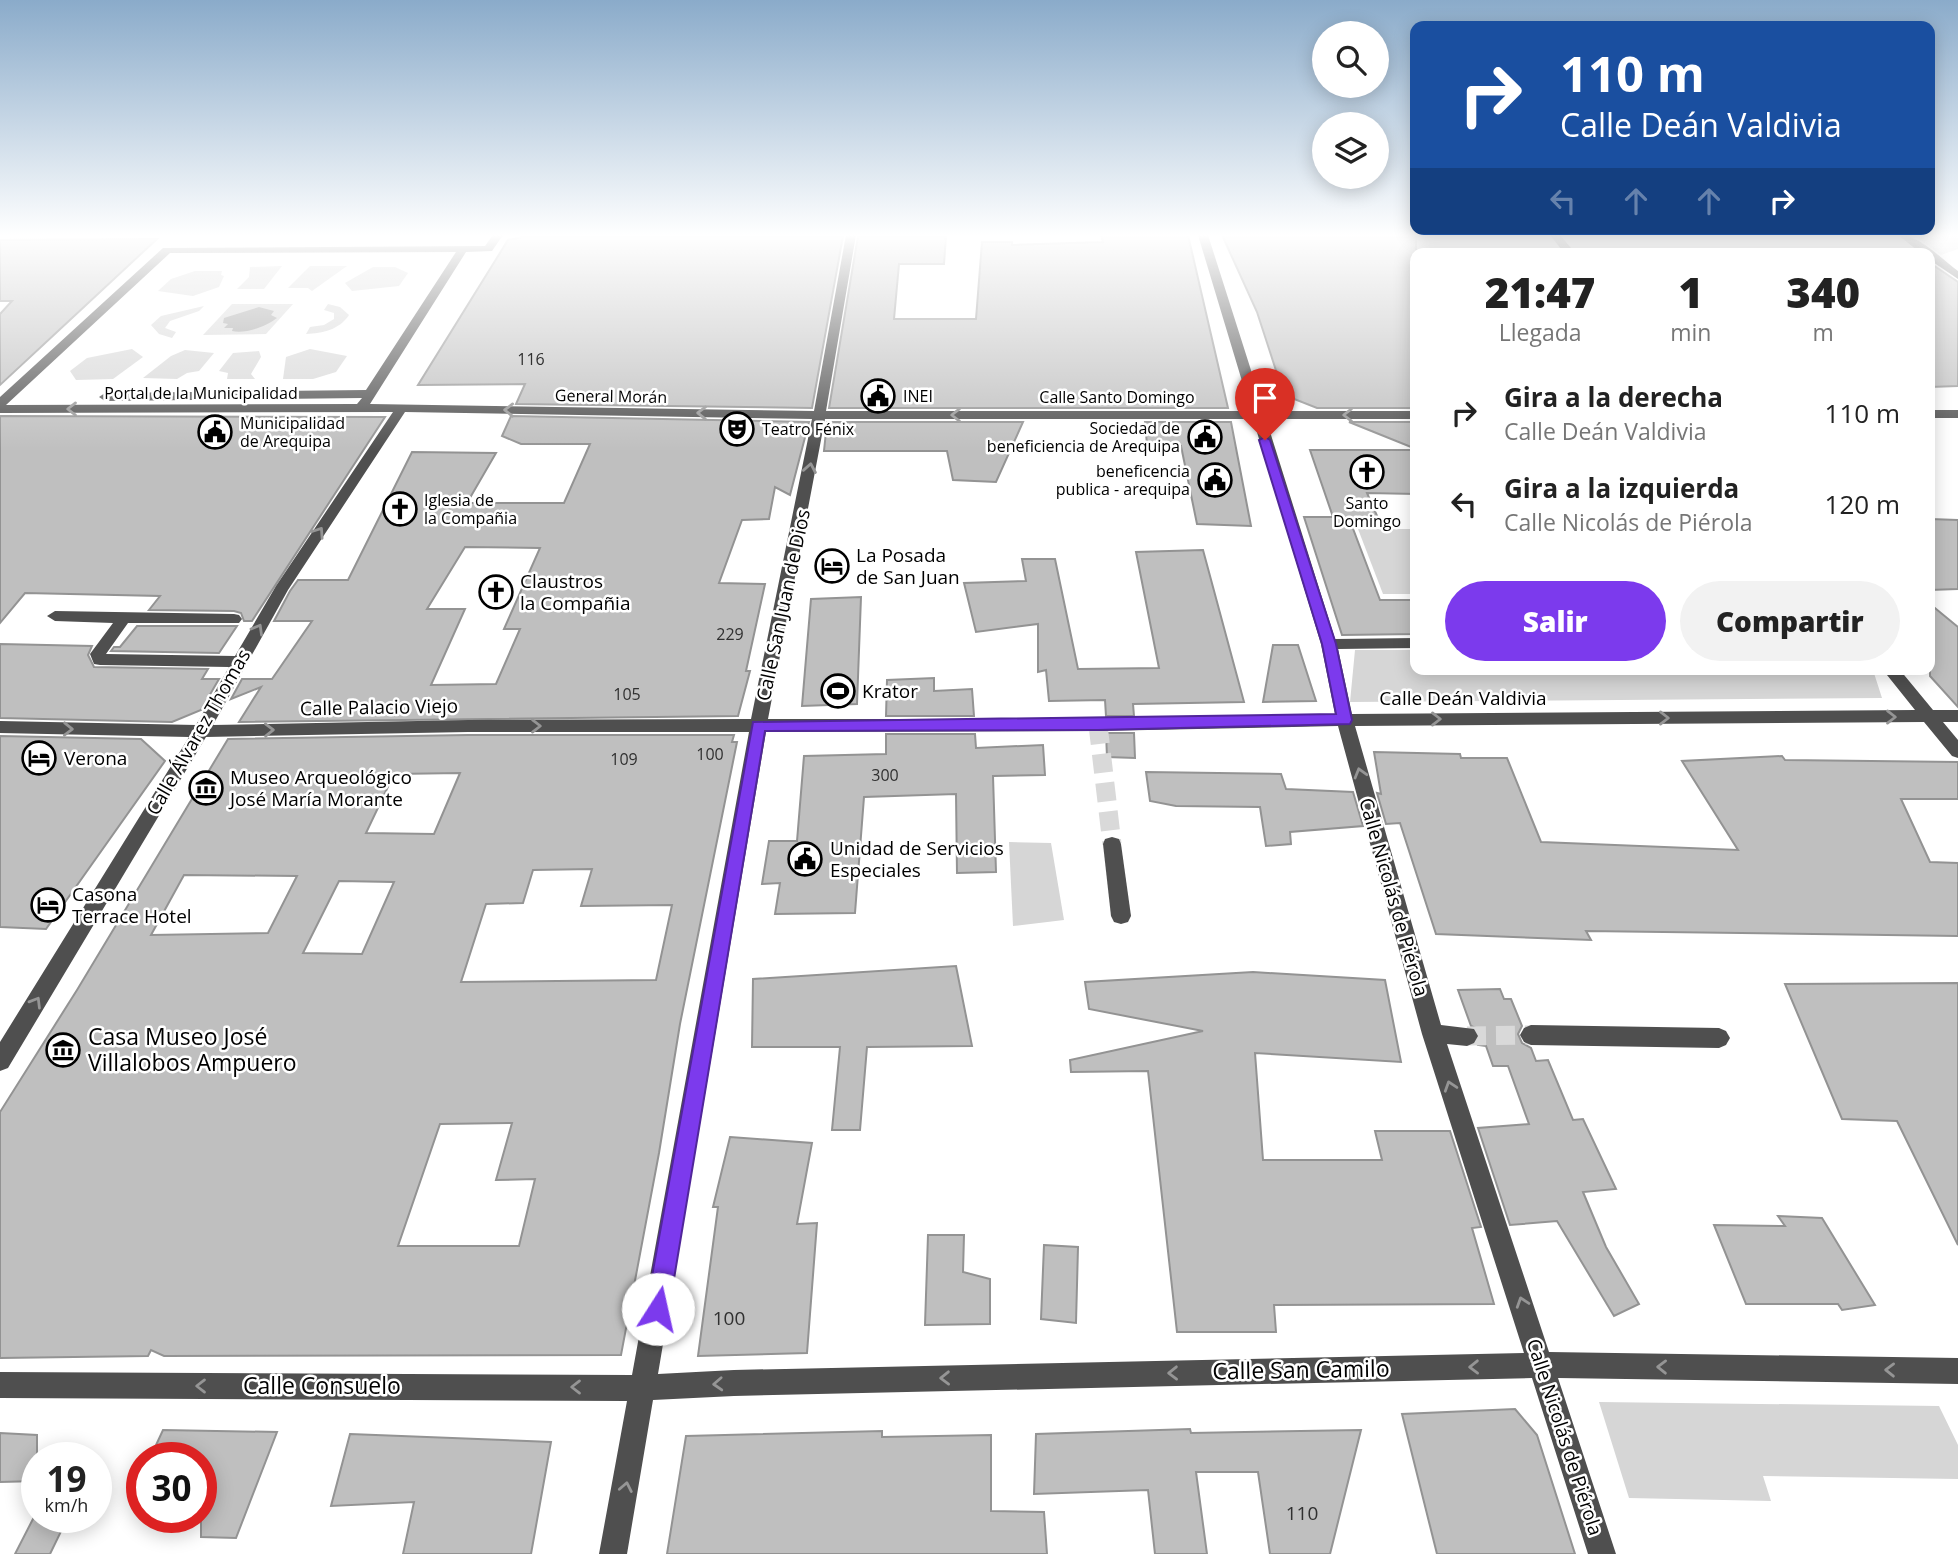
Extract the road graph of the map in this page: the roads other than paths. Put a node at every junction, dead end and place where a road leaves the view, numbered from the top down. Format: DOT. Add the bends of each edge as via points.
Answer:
graph roads {
  1 [pos="105,308"];
  2 [pos="425,308"];
  3 [pos="838,308"];
  4 [pos="1227,308"];
  5 [pos="370,394"];
  6 [pos="4,401"];
  7 [pos="361,408"];
  8 [pos="402,408"];
  9 [pos="0,409"];
  10 [pos="1935,414"];
  11 [pos="1958,414"];
  12 [pos="819,415"];
  13 [pos="1257,415"];
  14 [pos="1410,415"];
  15 [pos="55,616"];
  16 [pos="124,618"];
  17 [pos="233,619"];
  18 [pos="1410,643"];
  19 [pos="1329,644"];
  20 [pos="239,662"];
  21 [pos="1895,675"];
  22 [pos="1958,716"];
  23 [pos="1929,717"];
  24 [pos="1345,720"];
  25 [pos="758,726"];
  26 [pos="0,727"];
  27 [pos="201,732"];
  28 [pos="1958,752"];
  29 [pos="1112,844"];
  30 [pos="1121,916"];
  31 [pos="1433,1034"];
  32 [pos="1531,1035"];
  33 [pos="1467,1036"];
  34 [pos="1718,1038"];
  35 [pos="0,1060"];
  36 [pos="1542,1365"];
  37 [pos="1958,1371"];
  38 [pos="0,1385"];
  39 [pos="644,1388"];
  40 [pos="613,1554"];
  41 [pos="1602,1554"];
  1 -- 6 [label="street"];
  2 -- 5 [label="street"];
  3 -- 12 [label="street, Calle San Juan de Dios"];
  4 -- 13 [label="street, Calle Nicolás de Piérola"];
  5 -- 6 [label="street"];
  5 -- 7 [label="street"];
  7 -- 8 [label="street, Portal de la Municipalidad"];
  7 -- 9 [label="street, Portal de la Municipalidad, one-way"];
  12 -- 8 [label="street, General Morán, one-way"];
  20 -- 8 [label="street, Calle Álvarez Thomas, one-way" via="281,589"];
  10 -- 11 [label="street"];
  13 -- 12 [label="street, Calle Santo Domingo, one-way"];
  25 -- 12 [label="street, Calle San Juan de Dios, one-way"];
  14 -- 13 [label="street, Calle Santo Domingo, one-way"];
  13 -- 19 [label="street, Calle Nicolás de Piérola"];
  15 -- 16 [label="street"];
  16 -- 17 [label="street"];
  16 -- 20 [label="street" via="104,643 100,660"];
  18 -- 19 [label="street"];
  19 -- 24 [label="street, Calle Nicolás de Piérola"];
  20 -- 27 [label="street, Calle Álvarez Thomas"];
  21 -- 23 [label="street"];
  22 -- 23 [label="street, Calle Deán Valdivia"];
  24 -- 23 [label="street, Calle Deán Valdivia, one-way"];
  23 -- 28 [label="street"];
  24 -- 25 [label="street, Calle Deán Valdivia"];
  31 -- 24 [label="street, Calle Nicolás de Piérola, one-way"];
  27 -- 25 [label="street, Calle Palacio Viejo, one-way"];
  25 -- 39 [label="street, Calle San Juan de Dios"];
  26 -- 27 [label="street, Calle Palacio Viejo, one-way"];
  35 -- 27 [label="street, Calle Álvarez Thomas, one-way"];
  29 -- 30 [label="street"];
  31 -- 33 [label="street"];
  36 -- 31 [label="street, Calle Nicolás de Piérola, one-way"];
  32 -- 34 [label="street"];
  37 -- 36 [label="street, Calle San Camilo, one-way"];
  36 -- 39 [label="street, Calle San Camilo, one-way"];
  36 -- 41 [label="street, Calle Nicolás de Piérola"];
  39 -- 38 [label="street, Calle Consuelo, one-way"];
  40 -- 39 [label="street, Calle San Juan de Dios, one-way"];
}
